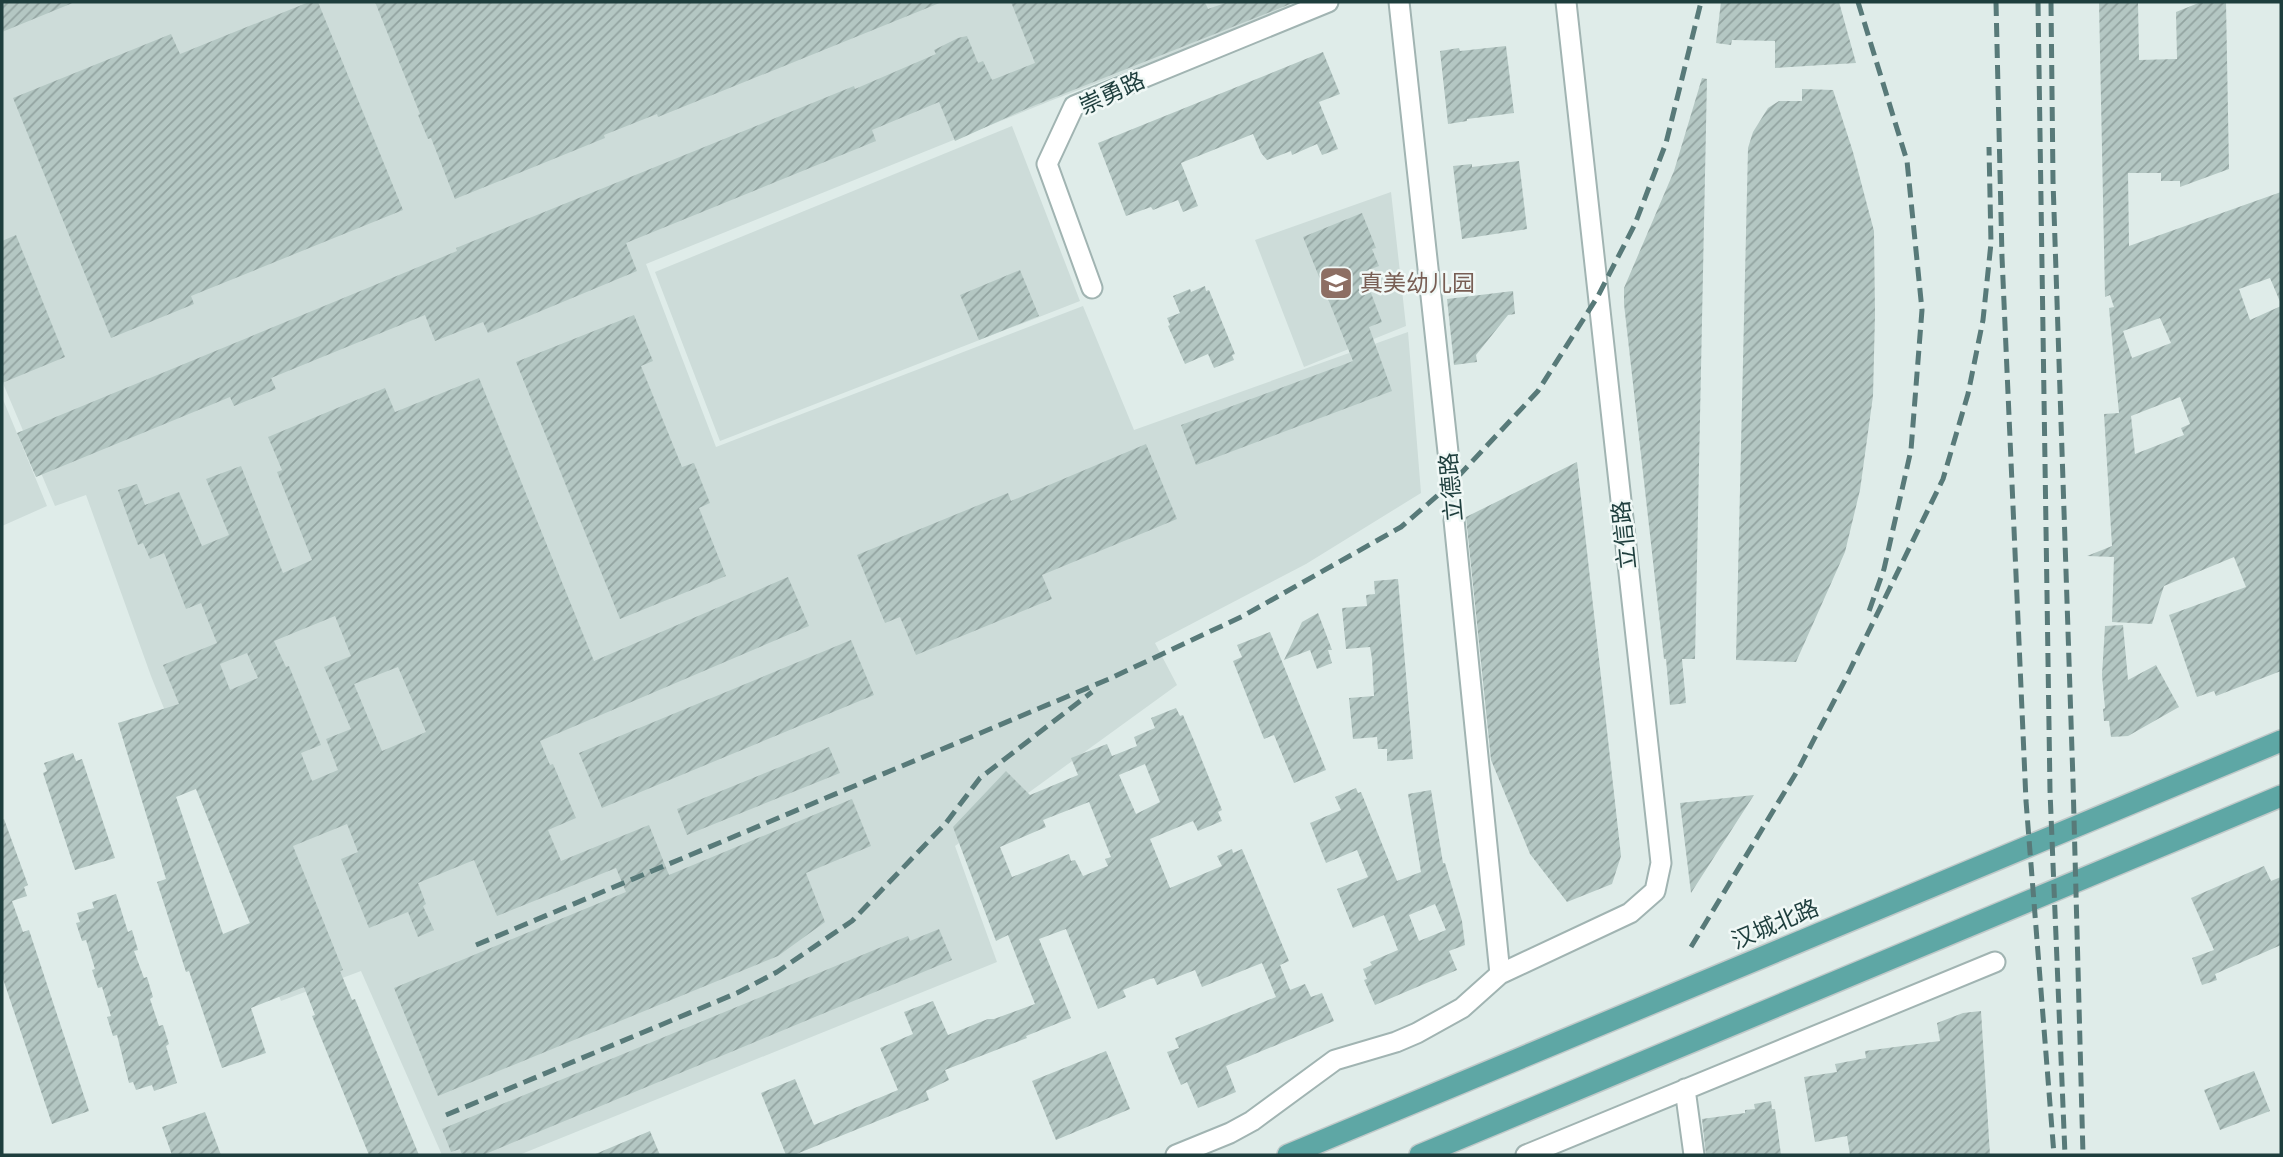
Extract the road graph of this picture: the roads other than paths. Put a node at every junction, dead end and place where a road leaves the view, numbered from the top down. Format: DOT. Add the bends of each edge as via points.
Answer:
graph roads {
  1 [pos="1328,2"];
  2 [pos="1399,2"];
  3 [pos="1566,2"];
  4 [pos="1092,288"];
  5 [pos="1448,452"];
  6 [pos="1454,520"];
  7 [pos="2281,741"];
  8 [pos="2281,796"];
  9 [pos="1995,962"];
  10 [pos="1500,974"];
  11 [pos="1685,1089"];
  12 [pos="1176,1155"];
  13 [pos="1288,1155"];
  14 [pos="1420,1155"];
  15 [pos="1525,1155"];
  16 [pos="1694,1155"];
  1 -- 4 [label="street, 崇勇路" via="1074,107 1047,164"];
  2 -- 5 [label="street, 立德路"];
  3 -- 10 [label="street, 立信路" via="1661,863 1655,891 1630,913"];
  6 -- 10 [label="street, 立德路"];
  7 -- 13 [label="main road, 汉城北路"];
  8 -- 14 [label="main road"];
  9 -- 11 [label="street"];
  10 -- 12 [label="street, 立信路" via="1462,1008 1438,1022 1396,1042 1335,1060 1252,1121"];
  11 -- 15 [label="street"];
  11 -- 16 [label="street"];
}
